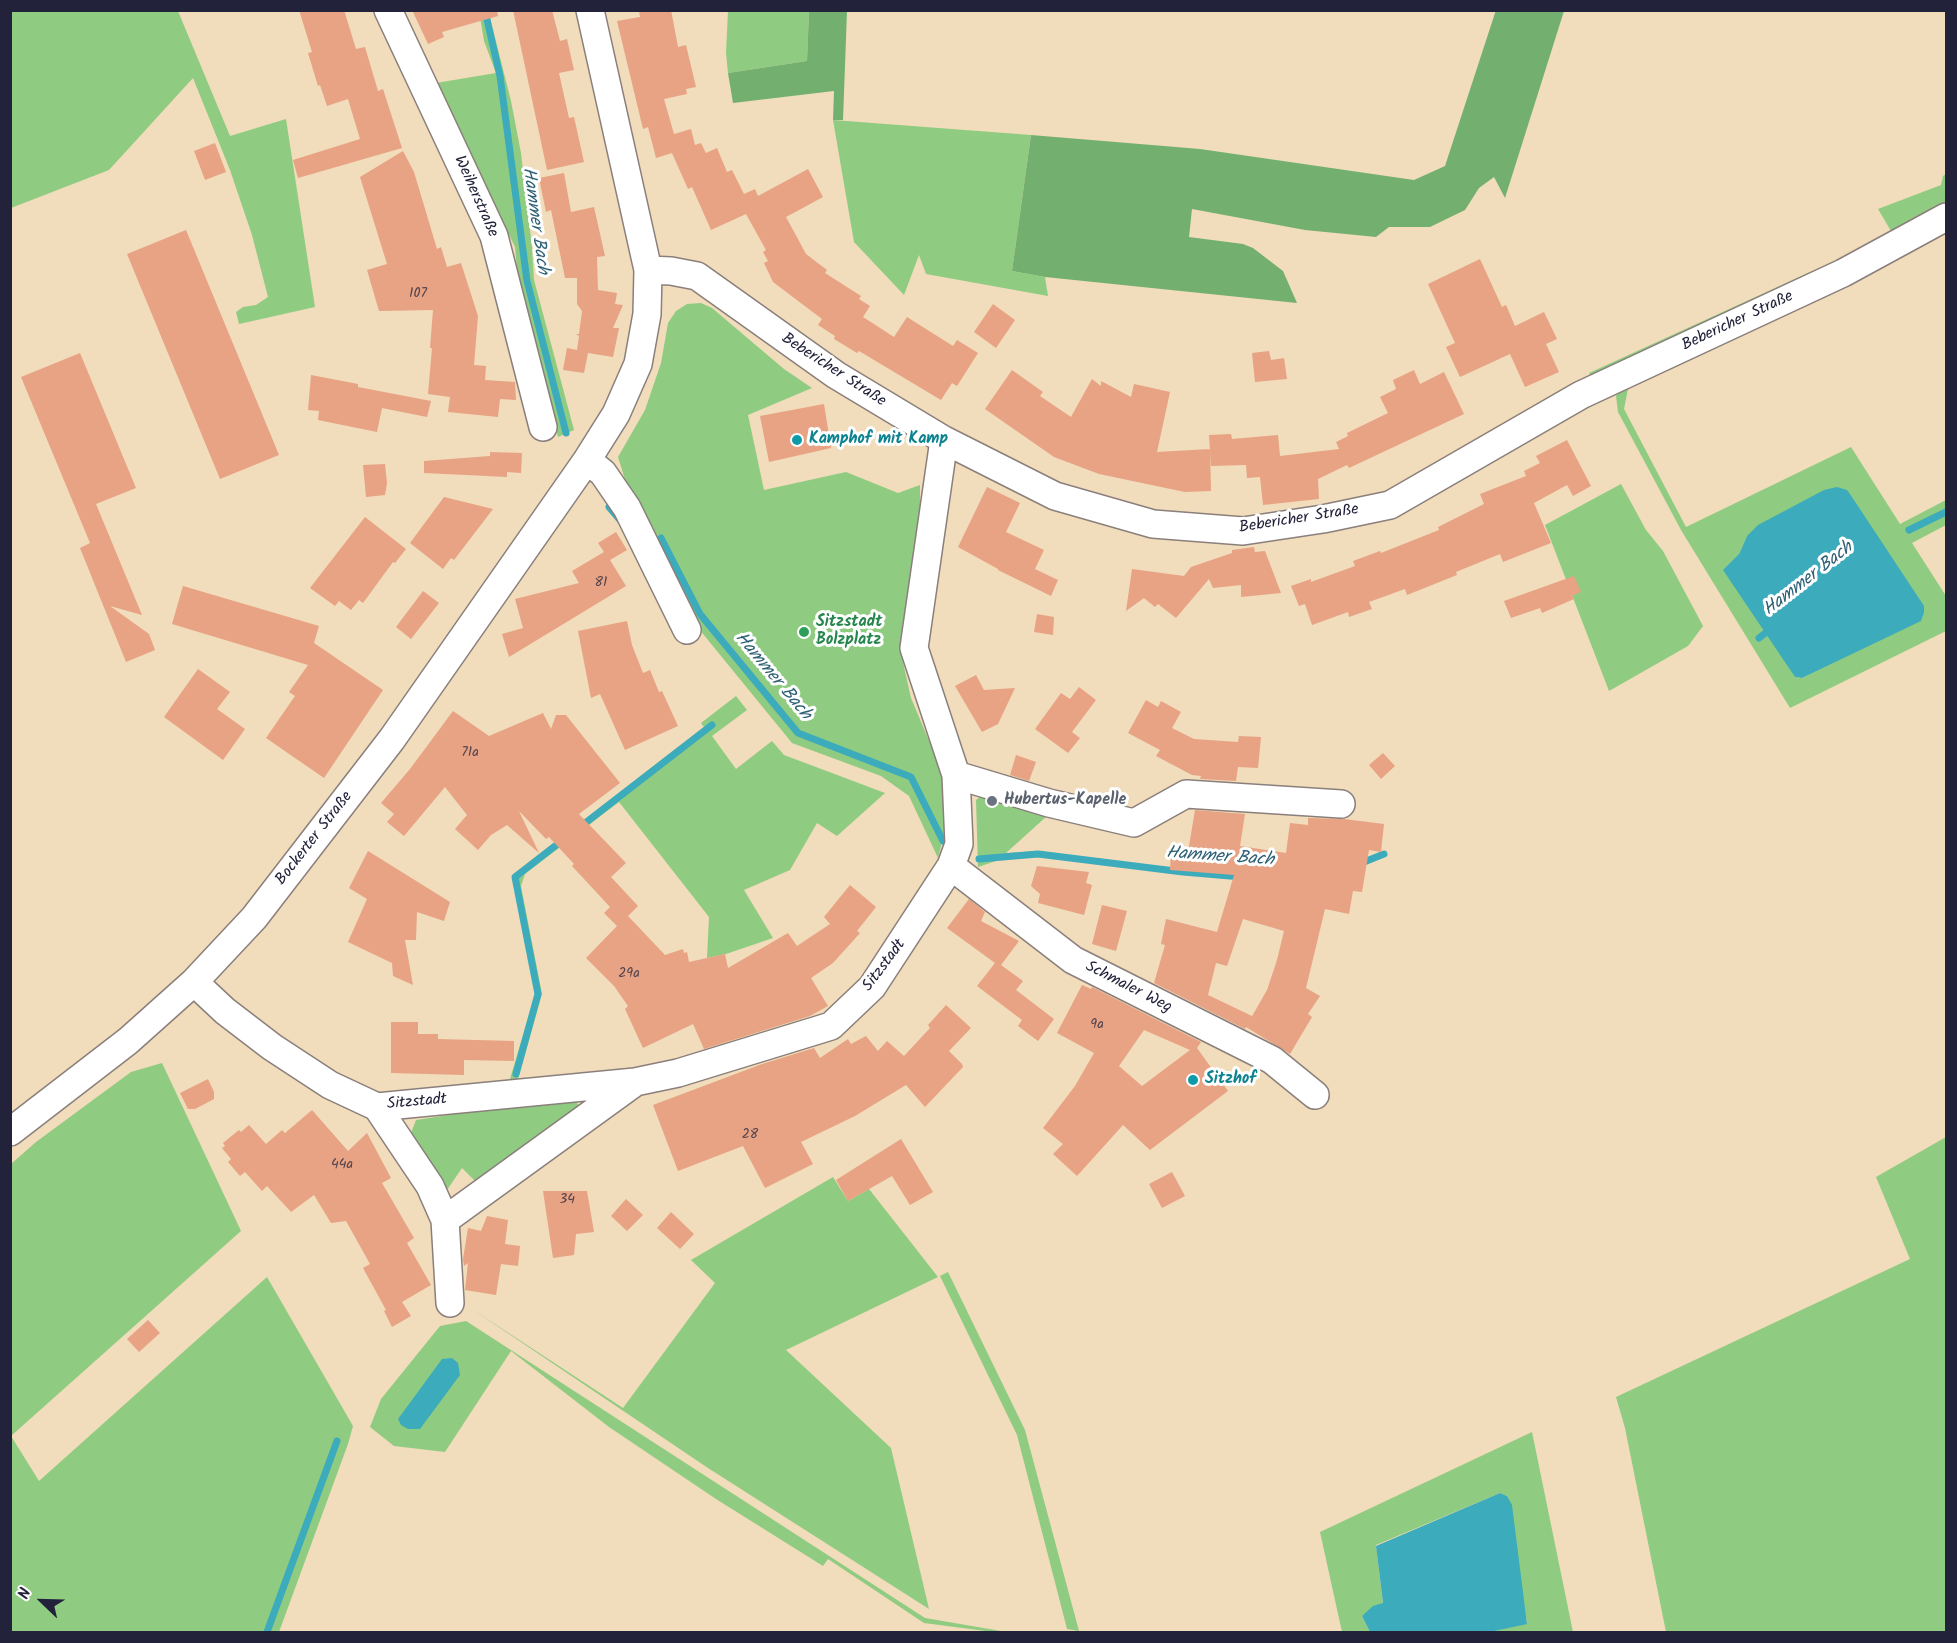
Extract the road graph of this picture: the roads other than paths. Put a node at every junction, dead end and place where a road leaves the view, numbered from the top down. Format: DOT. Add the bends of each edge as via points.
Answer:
graph roads {
  1 [pos="388,10"];
  2 [pos="590,10"];
  3 [pos="1947,217"];
  4 [pos="648,270"];
  5 [pos="543,427"];
  6 [pos="944,440"];
  7 [pos="587,460"];
  8 [pos="687,630"];
  9 [pos="957,776"];
  10 [pos="1341,804"];
  11 [pos="951,866"];
  12 [pos="194,982"];
  13 [pos="635,1082"];
  14 [pos="1315,1095"];
  15 [pos="377,1107"];
  16 [pos="10,1132"];
  17 [pos="445,1220"];
  18 [pos="450,1303"];
  1 -- 5 [label="street, Weiherstraße" via="494,236"];
  2 -- 4 [label="street"];
  3 -- 6 [label="street, Bebericher Straße" via="1844,273 1581,395 1390,505 1243,531 1153,524 1056,496"];
  4 -- 6 [label="street, Bebericher Straße" via="697,276 836,375"];
  4 -- 7 [label="street" via="647,314 638,364 616,414"];
  6 -- 9 [label="street, Sitzstadt" via="914,648"];
  7 -- 8 [label="street" via="603,473 627,508"];
  7 -- 12 [label="street, Bockerter Straße" via="392,740 254,918"];
  9 -- 10 [label="street" via="1134,823 1186,794"];
  9 -- 11 [label="street, Sitzstadt" via="959,844"];
  11 -- 13 [label="street, Sitzstadt" via="873,987 831,1026 678,1073"];
  11 -- 14 [label="street, Schmaler Weg" via="1073,960 1272,1060"];
  12 -- 15 [label="street, Sitzstadt" via="272,1047 330,1085"];
  12 -- 16 [label="street, Bockerter Straße" via="128,1041"];
  13 -- 15 [label="street, Sitzstadt"];
  13 -- 17 [label="street, Sitzstadt"];
  15 -- 17 [label="street, Sitzstadt" via="430,1186"];
  17 -- 18 [label="street, Sitzstadt"];
}
